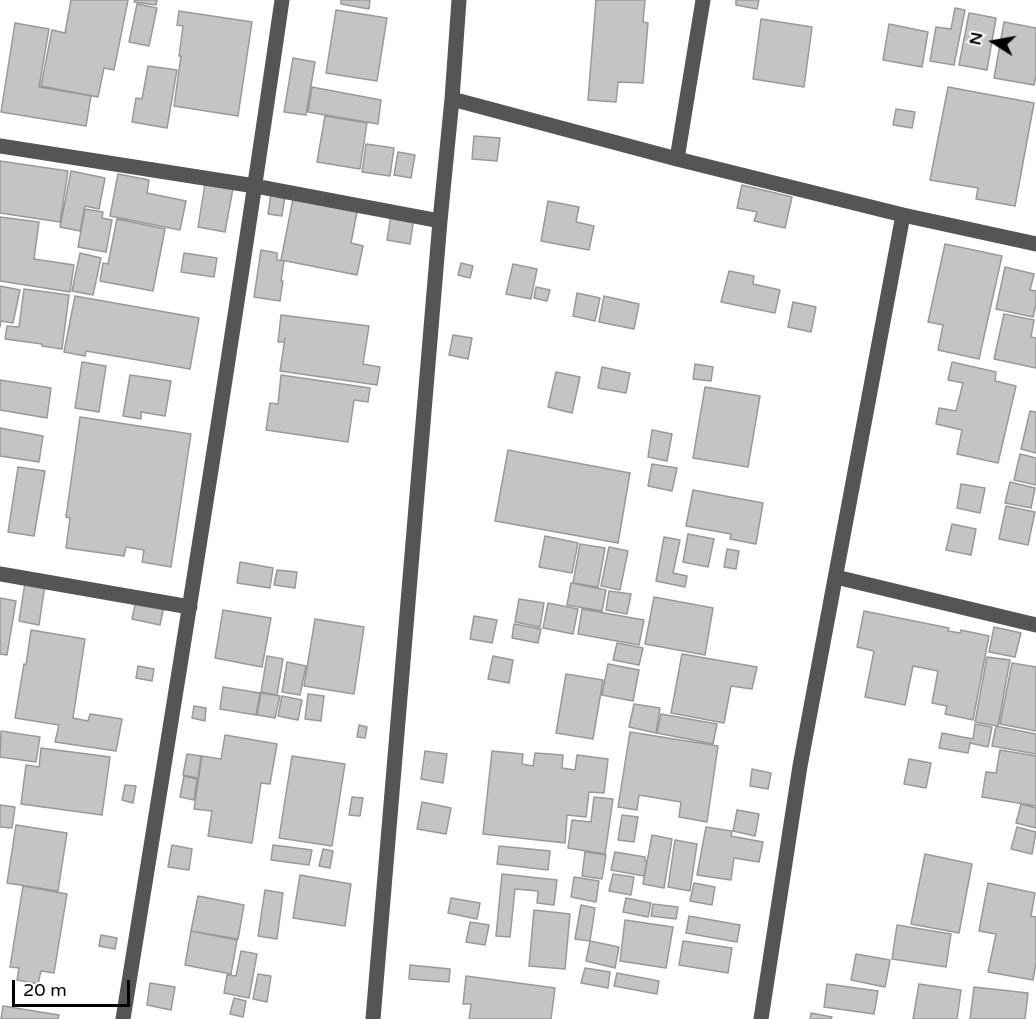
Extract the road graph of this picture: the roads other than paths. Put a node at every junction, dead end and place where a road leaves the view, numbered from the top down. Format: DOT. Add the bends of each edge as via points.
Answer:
graph roads {
  1 [pos="282,0"];
  2 [pos="459,0"];
  3 [pos="703,0"];
  4 [pos="452,99"];
  5 [pos="0,146"];
  6 [pos="677,159"];
  7 [pos="255,186"];
  8 [pos="903,215"];
  9 [pos="440,220"];
  10 [pos="1036,244"];
  11 [pos="0,574"];
  12 [pos="836,577"];
  13 [pos="190,607"];
  14 [pos="1036,625"];
  15 [pos="123,1019"];
  16 [pos="373,1019"];
  17 [pos="761,1019"];
  1 -- 7 [label="street"];
  2 -- 4 [label="street"];
  3 -- 6 [label="street"];
  4 -- 6 [label="street"];
  4 -- 9 [label="street"];
  5 -- 7 [label="street"];
  6 -- 8 [label="street"];
  7 -- 9 [label="street"];
  7 -- 13 [label="street"];
  8 -- 10 [label="street"];
  8 -- 12 [label="street"];
  9 -- 16 [label="street"];
  11 -- 13 [label="street"];
  12 -- 14 [label="street"];
  12 -- 17 [label="street" via="800,766"];
  13 -- 15 [label="street"];
}
